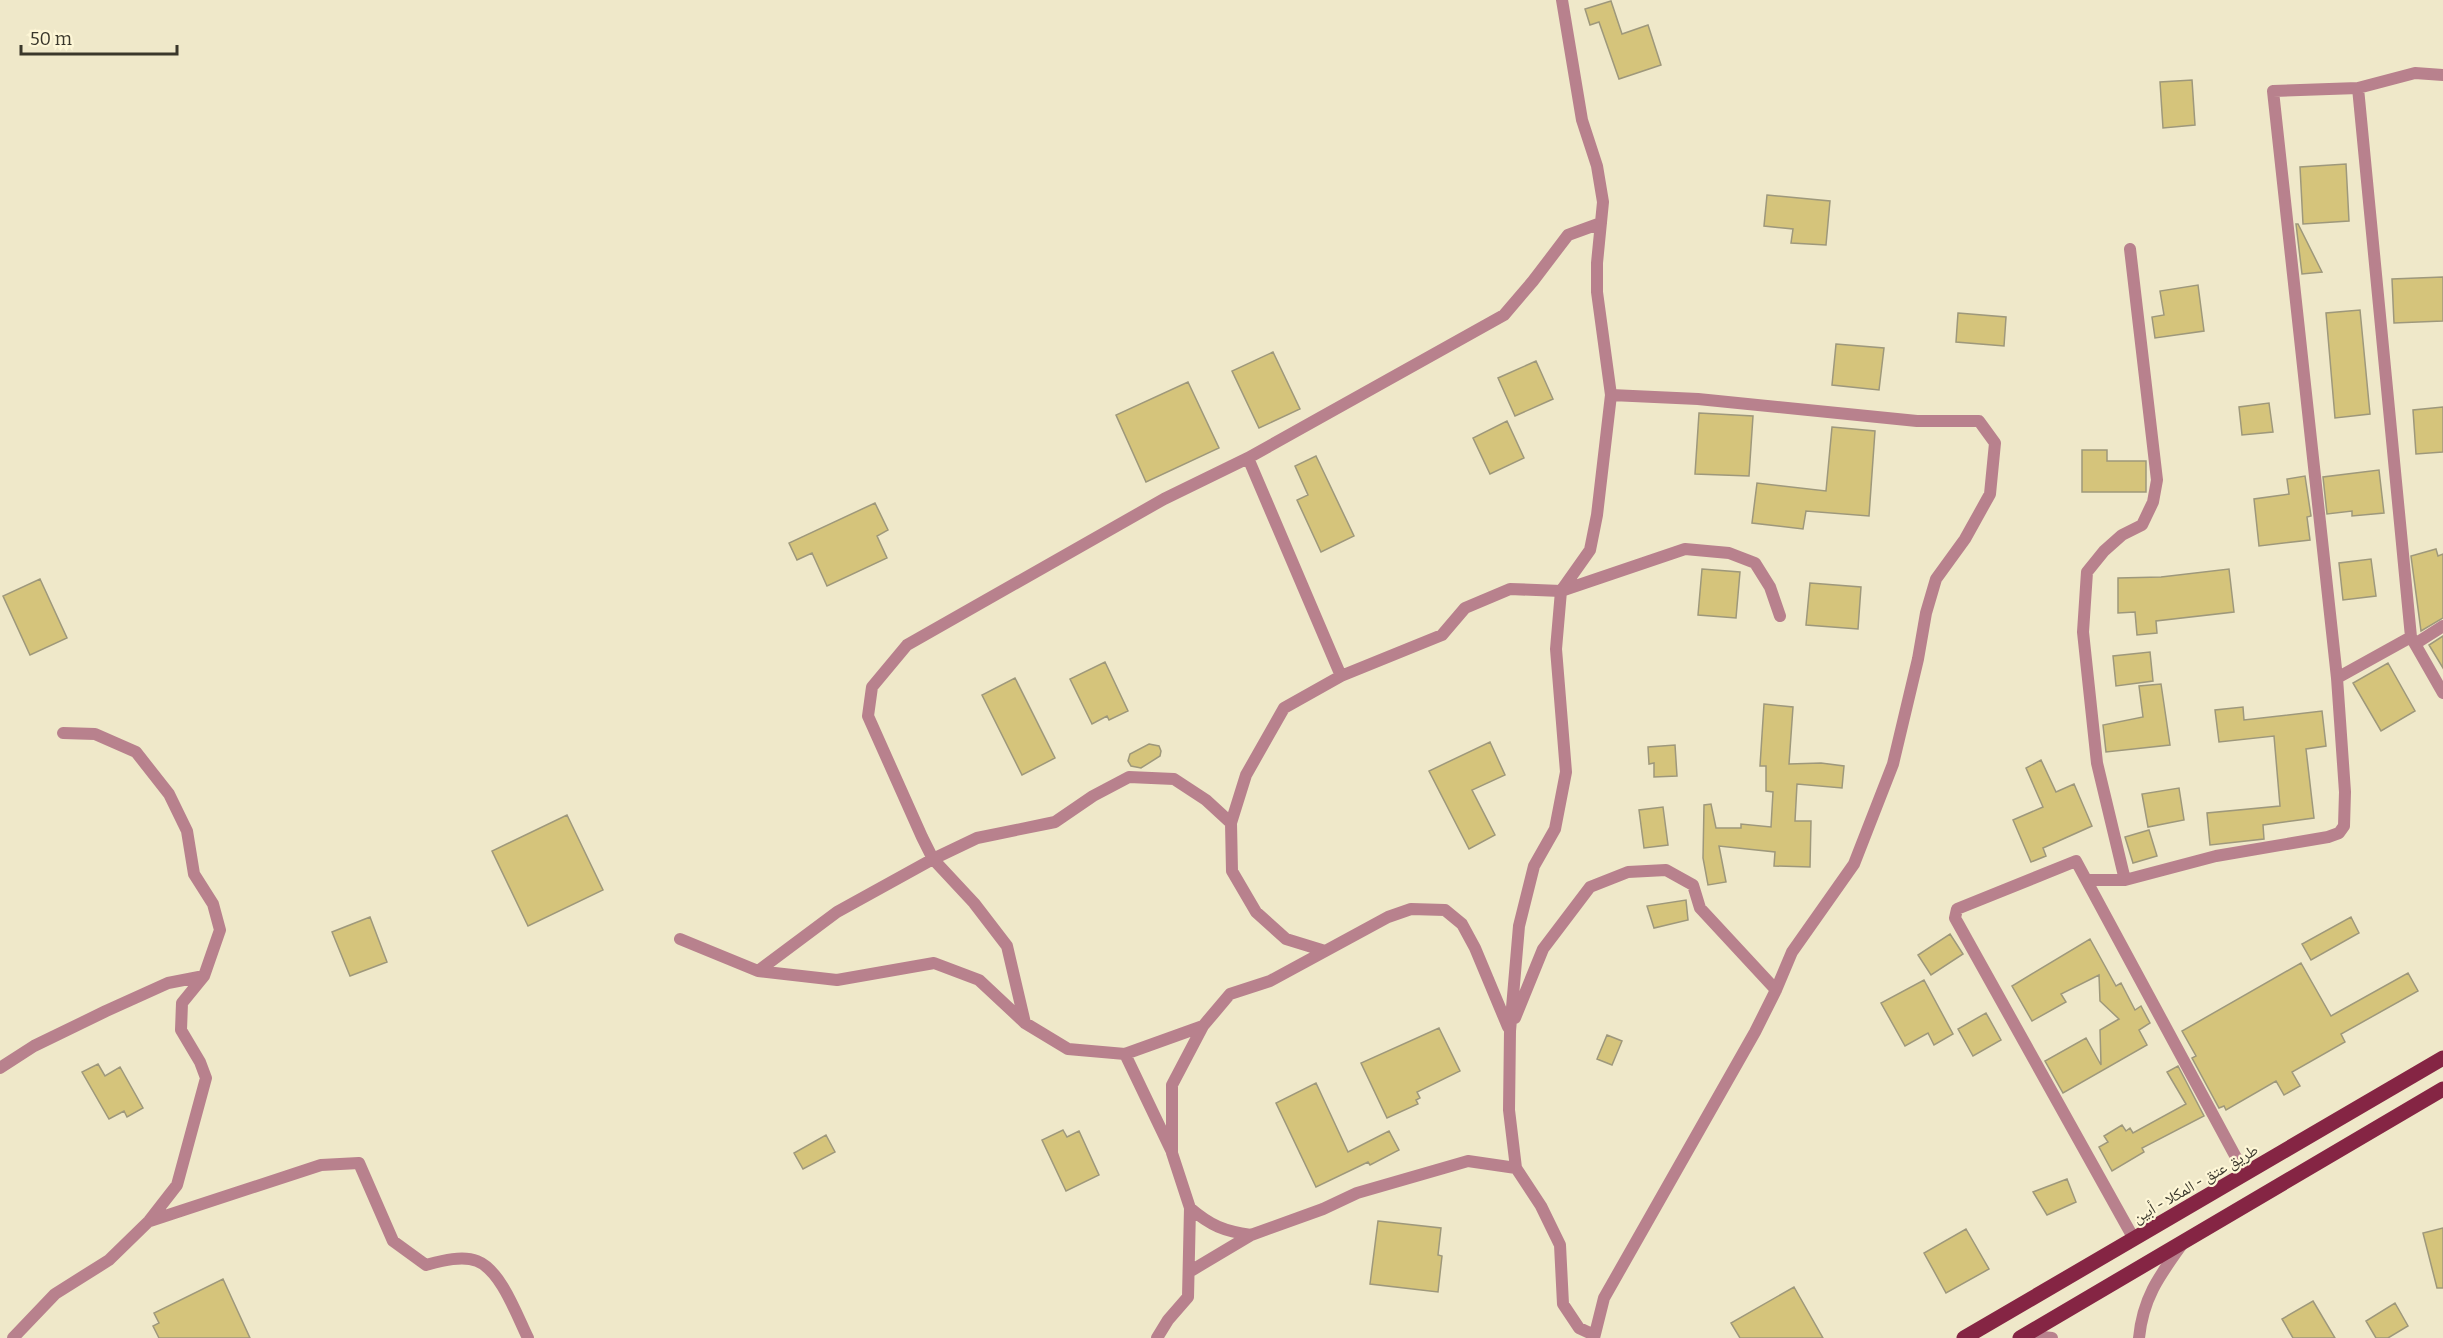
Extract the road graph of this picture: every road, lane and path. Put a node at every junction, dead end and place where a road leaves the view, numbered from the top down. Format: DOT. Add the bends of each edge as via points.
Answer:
graph roads {
  1 [pos="1562,0"];
  2 [pos="2443,75"];
  3 [pos="2358,88"];
  4 [pos="1601,223"];
  5 [pos="2130,249"];
  6 [pos="1611,395"];
  7 [pos="1248,458"];
  8 [pos="1561,591"];
  9 [pos="1780,616"];
  10 [pos="2443,626"];
  11 [pos="2413,641"];
  12 [pos="1341,676"];
  13 [pos="2337,678"];
  14 [pos="2443,693"];
  15 [pos="63,733"];
  16 [pos="1231,823"];
  17 [pos="933,859"];
  18 [pos="2087,880"];
  19 [pos="2125,880"];
  20 [pos="680,939"];
  21 [pos="1325,951"];
  22 [pos="758,971"];
  23 [pos="204,976"];
  24 [pos="1776,990"];
  25 [pos="1025,1023"];
  26 [pos="1203,1026"];
  27 [pos="1510,1030"];
  28 [pos="1125,1054"];
  29 [pos="2443,1058"];
  30 [pos="0,1068"];
  31 [pos="2443,1089"];
  32 [pos="1172,1154"];
  33 [pos="1516,1168"];
  34 [pos="2245,1174"];
  35 [pos="1190,1208"];
  36 [pos="149,1221"];
  37 [pos="1251,1235"];
  38 [pos="2134,1239"];
  39 [pos="2185,1240"];
  40 [pos="1189,1272"];
  41 [pos="2023,1336"];
  42 [pos="1594,1337"];
  43 [pos="13,1338"];
  44 [pos="528,1338"];
  45 [pos="1157,1338"];
  46 [pos="1964,1338"];
  47 [pos="2052,1338"];
  48 [pos="2139,1338"];
  1 -- 4 [label="street" via="1582,120 1599,175"];
  2 -- 3 [label="street" via="2415,73"];
  3 -- 11 [label="street"];
  3 -- 13 [label="street" via="2273,91"];
  4 -- 6 [label="street" via="1597,292"];
  4 -- 7 [label="street" via="1568,235 1504,315"];
  5 -- 19 [label="street" via="2157,480 2153,502 2142,525 2122,535 2087,572 2083,632 2097,763"];
  6 -- 8 [label="street" via="1590,550"];
  6 -- 24 [label="street" via="1698,399 1917,421 1979,421 1995,442 1990,494 1965,539 1936,579 1893,764 1854,864 1792,952"];
  7 -- 12 [label="street"];
  7 -- 17 [label="street" via="1164,499 907,645 872,687 868,716"];
  8 -- 9 [label="street" via="1685,549 1729,553 1755,563 1770,587"];
  8 -- 12 [label="street" via="1510,589 1466,608 1442,635"];
  8 -- 27 [label="street" via="1556,649 1566,772 1555,829 1534,866 1519,926"];
  10 -- 11 [label="street"];
  11 -- 13 [label="street"];
  11 -- 14 [label="street"];
  12 -- 16 [label="street" via="1284,708 1246,775"];
  13 -- 19 [label="street" via="2346,808 2339,833 2216,856"];
  15 -- 23 [label="street" via="95,734 136,752 169,794 187,831 194,873 213,904 220,930"];
  16 -- 17 [label="street" via="1174,779 1129,777 1054,822 977,838"];
  16 -- 21 [label="street" via="1232,871 1256,912 1286,939"];
  17 -- 22 [label="street" via="837,912"];
  17 -- 25 [label="street" via="1007,946"];
  18 -- 19 [label="street"];
  18 -- 34 [label="street"];
  18 -- 38 [label="street" via="2076,861 1957,909 1955,918"];
  20 -- 22 [label="street"];
  21 -- 26 [label="street" via="1270,981 1230,994"];
  21 -- 27 [label="street" via="1411,909 1445,910 1462,924"];
  22 -- 25 [label="street" via="837,980 934,963 979,980"];
  23 -- 30 [label="street" via="168,983 34,1046"];
  23 -- 36 [label="street" via="182,1003 181,1030 206,1078 177,1185"];
  24 -- 27 [label="street" via="1700,908 1692,885 1666,870 1628,872 1590,887 1543,949"];
  24 -- 42 [label="street" via="1604,1298"];
  25 -- 28 [label="street" via="1068,1049"];
  26 -- 28 [label="street"];
  26 -- 32 [label="street" via="1172,1085"];
  27 -- 33 [label="street" via="1509,1110"];
  28 -- 32 [label="street"];
  29 -- 34 [label="main road, طريق عتق - المكلا - أبين"];
  31 -- 39 [label="main road"];
  32 -- 35 [label="street"];
  33 -- 37 [label="street" via="1468,1161 1357,1193"];
  33 -- 42 [label="street" via="1560,1245 1563,1304 1579,1328"];
  34 -- 38 [label="main road, طريق عتق - المكلا - أبين"];
  35 -- 37 [label="street" via="1208,1223"];
  35 -- 40 [label="street"];
  36 -- 43 [label="street" via="109,1260 55,1294"];
  36 -- 44 [label="street" via="321,1165 359,1163 393,1241 426,1265 450,1259 477,1261 496,1274"];
  37 -- 40 [label="street"];
  38 -- 46 [label="main road, طريق عتق - المكلا - أبين"];
  39 -- 41 [label="main road"];
  39 -- 48 [label="street" via="2154,1284"];
  40 -- 45 [label="street" via="1188,1298"];
  41 -- 47 [label="street"];
}
